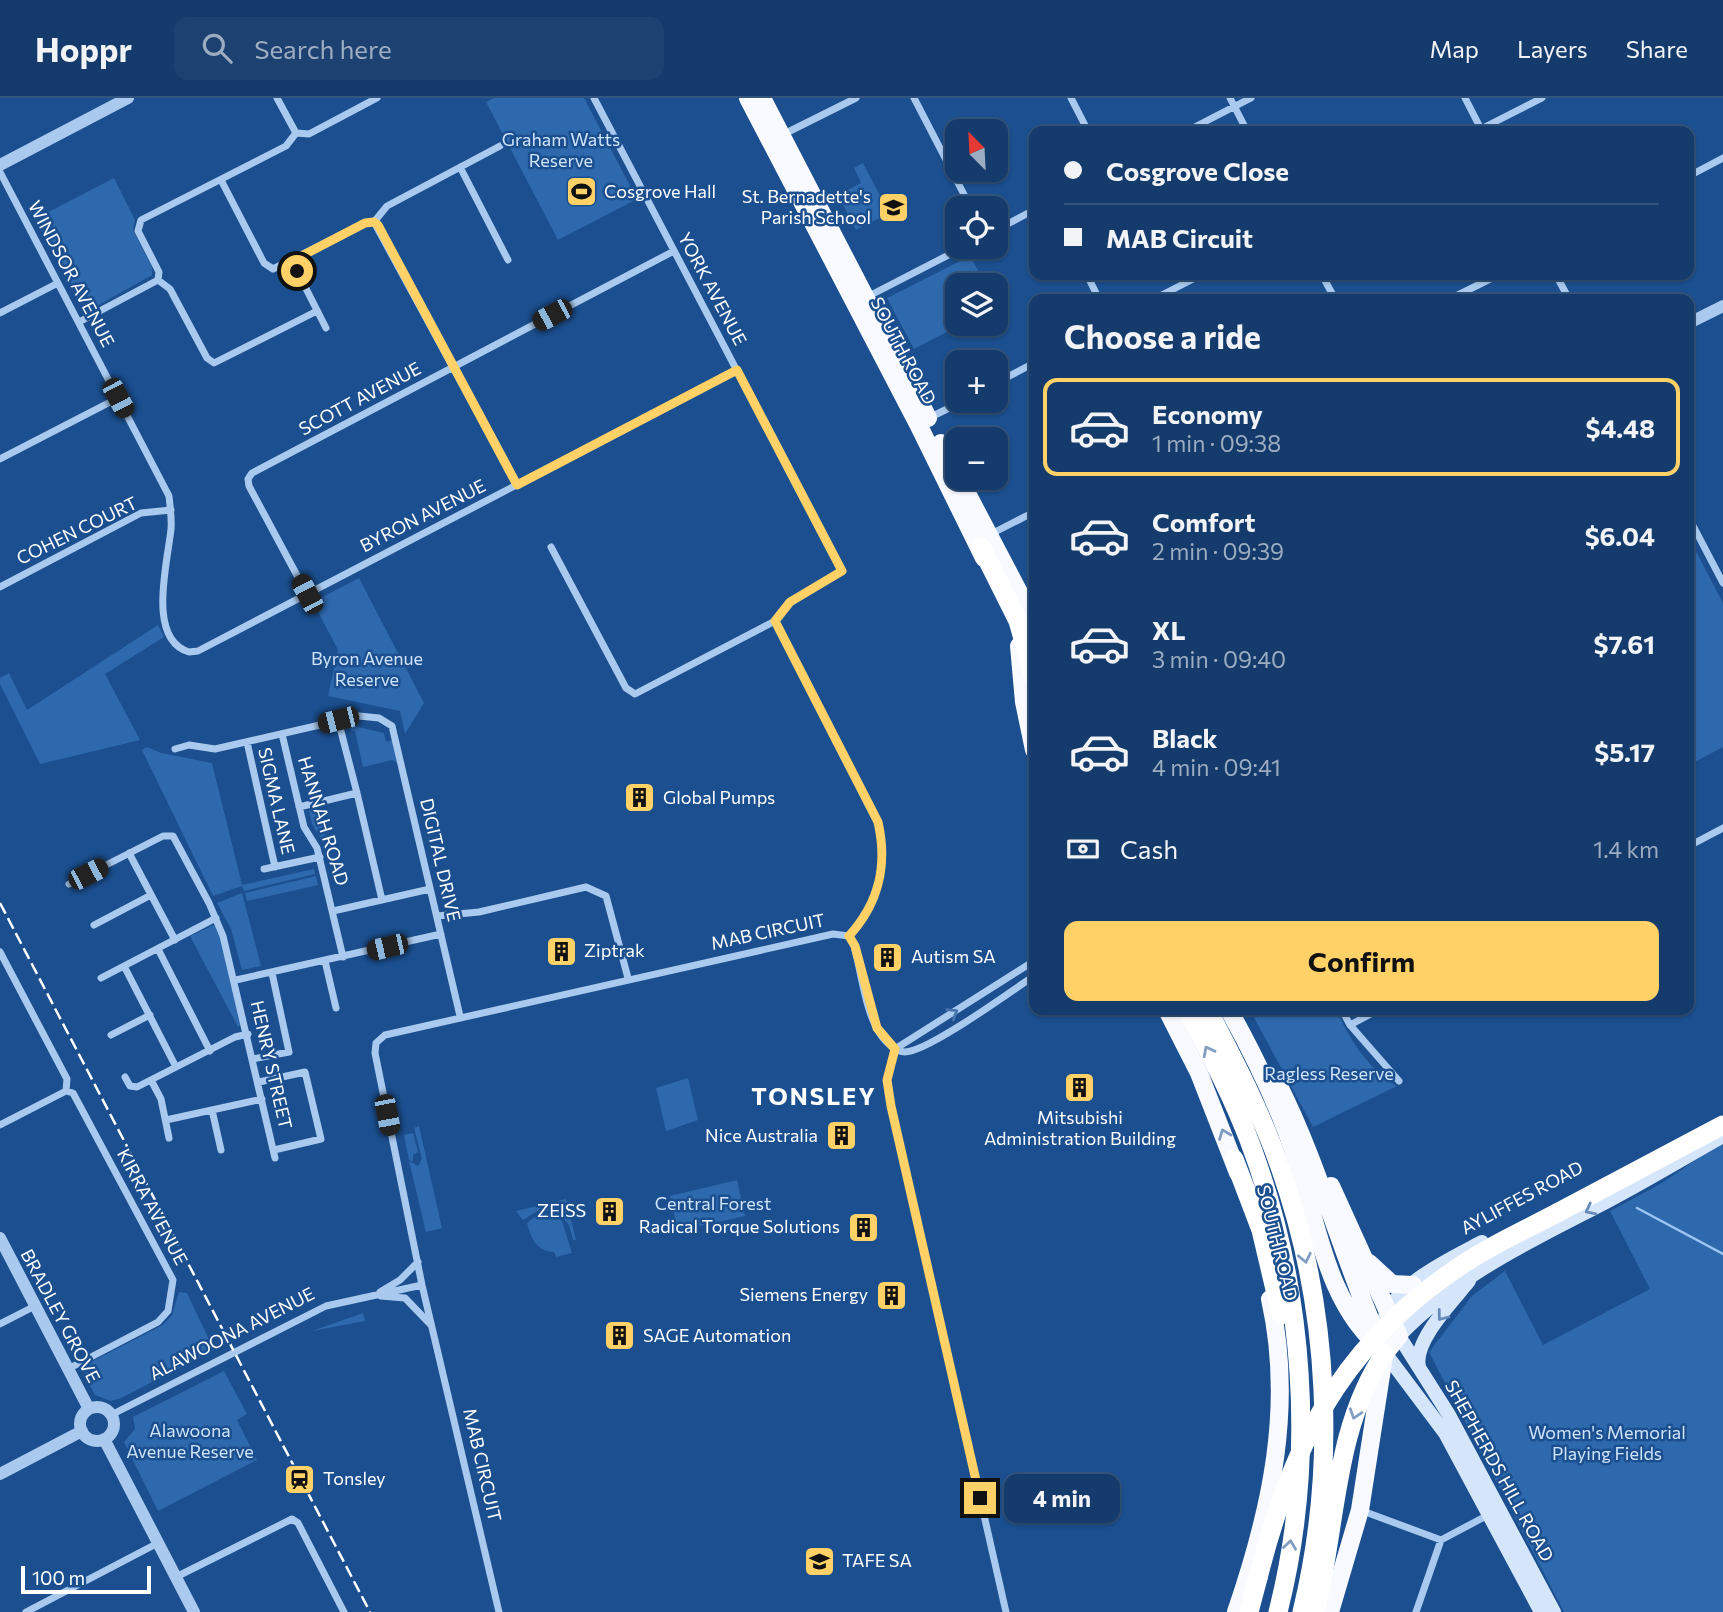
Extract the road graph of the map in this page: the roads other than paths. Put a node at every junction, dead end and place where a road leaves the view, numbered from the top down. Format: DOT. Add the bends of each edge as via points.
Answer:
graph roads {
  1 [pos="128,98"];
  2 [pos="277,98"];
  3 [pos="377,98"];
  4 [pos="594,98"];
  5 [pos="748,98"];
  6 [pos="762,98"];
  7 [pos="856,98"];
  8 [pos="914,98"];
  9 [pos="1070,98"];
  10 [pos="1230,98"];
  11 [pos="1251,98"];
  12 [pos="1465,98"];
  13 [pos="1542,98"];
  14 [pos="1234,107"];
  15 [pos="1085,126"];
  16 [pos="1196,126"];
  17 [pos="1244,126"];
  18 [pos="1478,126"];
  19 [pos="1489,126"];
  20 [pos="296,133"];
  21 [pos="776,138"];
  22 [pos="500,146"];
  23 [pos="1723,158"];
  24 [pos="0,166"];
  25 [pos="460,167"];
  26 [pos="0,172"];
  27 [pos="1694,173"];
  28 [pos="221,180"];
  29 [pos="965,196"];
  30 [pos="1029,213"];
  31 [pos="374,222"];
  32 [pos="1008,224"];
  33 [pos="674,251"];
  34 [pos="945,257"];
  35 [pos="508,260"];
  36 [pos="292,261"];
  37 [pos="158,280"];
  38 [pos="1191,280"];
  39 [pos="1488,280"];
  40 [pos="58,282"];
  41 [pos="1164,294"];
  42 [pos="1460,294"];
  43 [pos="860,300"];
  44 [pos="1723,306"];
  45 [pos="317,311"];
  46 [pos="0,313"];
  47 [pos="1694,321"];
  48 [pos="79,322"];
  49 [pos="326,328"];
  50 [pos="1029,366"];
  51 [pos="454,367"];
  52 [pos="737,370"];
  53 [pos="1008,377"];
  54 [pos="118,398"];
  55 [pos="945,410"];
  56 [pos="924,421"];
  57 [pos="945,455"];
  58 [pos="0,459"];
  59 [pos="517,485"];
  60 [pos="964,490"];
  61 [pos="171,510"];
  62 [pos="1029,515"];
  63 [pos="1694,528"];
  64 [pos="985,541"];
  65 [pos="551,547"];
  66 [pos="1723,564"];
  67 [pos="1715,568"];
  68 [pos="1723,583"];
  69 [pos="0,587"];
  70 [pos="307,594"];
  71 [pos="1029,617"];
  72 [pos="775,621"];
  73 [pos="198,651"];
  74 [pos="1029,661"];
  75 [pos="338,720"];
  76 [pos="1029,729"];
  77 [pos="282,734"];
  78 [pos="247,742"];
  79 [pos="175,749"];
  80 [pos="357,793"];
  81 [pos="299,807"];
  82 [pos="1723,828"];
  83 [pos="1694,843"];
  84 [pos="129,853"];
  85 [pos="320,857"];
  86 [pos="275,867"];
  87 [pos="264,869"];
  88 [pos="69,884"];
  89 [pos="430,889"];
  90 [pos="151,895"];
  91 [pos="382,900"];
  92 [pos="332,911"];
  93 [pos="437,916"];
  94 [pos="216,918"];
  95 [pos="94,925"];
  96 [pos="441,934"];
  97 [pos="849,936"];
  98 [pos="175,940"];
  99 [pos="158,949"];
  100 [pos="0,951"];
  101 [pos="343,957"];
  102 [pos="325,961"];
  103 [pos="1029,964"];
  104 [pos="124,966"];
  105 [pos="272,973"];
  106 [pos="101,978"];
  107 [pos="628,978"];
  108 [pos="1029,979"];
  109 [pos="236,980"];
  110 [pos="336,1008"];
  111 [pos="149,1015"];
  112 [pos="1170,1015"];
  113 [pos="1190,1015"];
  114 [pos="1211,1015"];
  115 [pos="1231,1015"];
  116 [pos="1243,1015"];
  117 [pos="1345,1015"];
  118 [pos="1369,1015"];
  119 [pos="460,1016"];
  120 [pos="1350,1025"];
  121 [pos="248,1034"];
  122 [pos="111,1035"];
  123 [pos="895,1049"];
  124 [pos="210,1051"];
  125 [pos="253,1059"];
  126 [pos="176,1067"];
  127 [pos="125,1077"];
  128 [pos="151,1080"];
  129 [pos="1399,1081"];
  130 [pos="258,1082"];
  131 [pos="70,1092"];
  132 [pos="262,1099"];
  133 [pos="212,1110"];
  134 [pos="1723,1119"];
  135 [pos="166,1120"];
  136 [pos="0,1125"];
  137 [pos="1723,1125"];
  138 [pos="1723,1136"];
  139 [pos="169,1138"];
  140 [pos="1306,1140"];
  141 [pos="221,1150"];
  142 [pos="1234,1159"];
  143 [pos="0,1238"];
  144 [pos="1359,1250"];
  145 [pos="418,1262"];
  146 [pos="1478,1269"];
  147 [pos="422,1285"];
  148 [pos="1413,1285"];
  149 [pos="373,1296"];
  150 [pos="35,1306"];
  151 [pos="1387,1313"];
  152 [pos="0,1324"];
  153 [pos="432,1326"];
  154 [pos="1403,1343"];
  155 [pos="1384,1351"];
  156 [pos="1419,1368"];
  157 [pos="68,1369"];
  158 [pos="89,1409"];
  159 [pos="111,1415"];
  160 [pos="82,1431"];
  161 [pos="1300,1434"];
  162 [pos="104,1440"];
  163 [pos="0,1474"];
  164 [pos="1360,1510"];
  165 [pos="1494,1511"];
  166 [pos="1441,1539"];
  167 [pos="158,1542"];
  168 [pos="176,1577"];
  169 [pos="43,1604"];
  170 [pos="26,1612"];
  171 [pos="47,1612"];
  172 [pos="194,1612"];
  173 [pos="344,1612"];
  174 [pos="499,1612"];
  175 [pos="1006,1612"];
  176 [pos="1236,1612"];
  177 [pos="1249,1612"];
  178 [pos="1278,1612"];
  179 [pos="1302,1612"];
  180 [pos="1315,1612"];
  181 [pos="1330,1612"];
  182 [pos="1416,1612"];
  183 [pos="1541,1612"];
  184 [pos="1554,1612"];
  1 -- 24 [label="street"];
  2 -- 20 [label="street"];
  3 -- 20 [label="street" via="309,134"];
  4 -- 33 [label="street, YORK AVENUE"];
  5 -- 21 [label="highway, SOUTH ROAD"];
  6 -- 21 [label="highway, SOUTH ROAD"];
  7 -- 21 [label="street"];
  8 -- 29 [label="street"];
  9 -- 15 [label="street"];
  10 -- 14 [label="street"];
  11 -- 14 [label="street"];
  12 -- 18 [label="street"];
  13 -- 19 [label="street"];
  14 -- 16 [label="street"];
  14 -- 17 [label="street"];
  20 -- 28 [label="street" via="286,146"];
  21 -- 43 [label="highway, SOUTH ROAD"];
  22 -- 25 [label="street"];
  23 -- 27 [label="street"];
  25 -- 31 [label="street" via="387,206"];
  25 -- 35 [label="street"];
  26 -- 40 [label="street, WINDSOR AVENUE"];
  28 -- 36 [label="street" via="264,263 273,269"];
  28 -- 37 [label="street" via="137,225 159,272"];
  30 -- 32 [label="street"];
  31 -- 36 [label="street"];
  31 -- 51 [label="street"];
  33 -- 51 [label="street, SCOTT AVENUE"];
  33 -- 52 [label="street, YORK AVENUE"];
  34 -- 43 [label="street"];
  36 -- 45 [label="street"];
  37 -- 45 [label="street" via="170,289 214,363"];
  37 -- 48 [label="street"];
  38 -- 41 [label="street"];
  39 -- 42 [label="street"];
  40 -- 46 [label="street"];
  40 -- 48 [label="street, WINDSOR AVENUE"];
  43 -- 56 [label="highway, SOUTH ROAD"];
  44 -- 47 [label="street"];
  45 -- 49 [label="street"];
  48 -- 54 [label="street, WINDSOR AVENUE"];
  50 -- 53 [label="street"];
  51 -- 59 [label="street"];
  51 -- 70 [label="street, SCOTT AVENUE" via="248,479"];
  52 -- 59 [label="street, BYRON AVENUE"];
  52 -- 72 [label="street, YORK AVENUE" via="842,571 790,602"];
  54 -- 58 [label="street"];
  54 -- 61 [label="street, WINDSOR AVENUE" via="169,496"];
  55 -- 56 [label="street"];
  56 -- 57 [label="highway, SOUTH ROAD"];
  56 -- 64 [label="highway, SOUTH ROAD"];
  59 -- 70 [label="street, BYRON AVENUE"];
  60 -- 64 [label="highway, SOUTH ROAD"];
  61 -- 69 [label="street, COHEN COURT" via="141,513"];
  61 -- 73 [label="street, WINDSOR AVENUE" via="164,621 184,650"];
  62 -- 64 [label="street"];
  63 -- 67 [label="street"];
  64 -- 71 [label="highway, SOUTH ROAD"];
  64 -- 74 [label="highway" via="1015,612"];
  64 -- 76 [label="highway, SOUTH ROAD" via="987,569 1015,630"];
  65 -- 72 [label="street" via="626,688 641,693"];
  66 -- 67 [label="street"];
  67 -- 68 [label="street"];
  70 -- 73 [label="street, BYRON AVENUE"];
  72 -- 97 [label="street" via="878,822 883,857 879,884 869,909"];
  75 -- 77 [label="street"];
  75 -- 80 [label="street"];
  75 -- 89 [label="street, DIGITAL DRIVE" via="368,715 392,726"];
  77 -- 78 [label="street"];
  77 -- 81 [label="street, HANNAH ROAD"];
  78 -- 79 [label="street" via="215,749 189,745"];
  78 -- 86 [label="street, SIGMA LANE"];
  80 -- 81 [label="street"];
  80 -- 91 [label="street"];
  81 -- 85 [label="street, HANNAH ROAD"];
  82 -- 83 [label="street"];
  84 -- 88 [label="street"];
  84 -- 90 [label="street"];
  84 -- 94 [label="street" via="163,836 173,836"];
  85 -- 86 [label="street"];
  85 -- 92 [label="street, HANNAH ROAD"];
  86 -- 87 [label="street"];
  89 -- 91 [label="street"];
  89 -- 93 [label="street, DIGITAL DRIVE"];
  90 -- 95 [label="street"];
  90 -- 98 [label="street"];
  91 -- 92 [label="street"];
  92 -- 101 [label="street, HANNAH ROAD"];
  93 -- 96 [label="street, DIGITAL DRIVE"];
  93 -- 107 [label="street" via="479,912 586,887 598,890 610,905"];
  94 -- 98 [label="street"];
  94 -- 109 [label="street"];
  96 -- 101 [label="street, HENRY STREET"];
  96 -- 119 [label="street, DIGITAL DRIVE"];
  97 -- 107 [label="street, MAB CIRCUIT" via="833,933"];
  97 -- 123 [label="street, MAB CIRCUIT" via="877,1028"];
  98 -- 99 [label="street"];
  99 -- 104 [label="street"];
  99 -- 124 [label="street"];
  100 -- 131 [label="street, KIRRA AVENUE"];
  101 -- 102 [label="street, HENRY STREET"];
  102 -- 105 [label="street, HENRY STREET"];
  102 -- 110 [label="street"];
  123 -- 103 [label="street, one-way"];
  104 -- 106 [label="street"];
  104 -- 111 [label="street"];
  105 -- 109 [label="street, HENRY STREET"];
  105 -- 125 [label="street" via="289,1052"];
  107 -- 119 [label="street, MAB CIRCUIT"];
  108 -- 123 [label="street" via="920,1048"];
  109 -- 121 [label="street, HENRY STREET"];
  111 -- 122 [label="street"];
  111 -- 126 [label="street"];
  142 -- 112 [label="highway, SOUTH ROAD, one-way"];
  161 -- 113 [label="highway, one-way" via="1294,1317 1272,1211 1229,1091"];
  114 -- 179 [label="highway, one-way" via="1277,1160 1297,1224 1313,1301 1322,1387 1322,1469 1315,1547"];
  115 -- 155 [label="highway" via="1284,1126 1337,1287 1362,1329"];
  116 -- 140 [label="highway"];
  117 -- 120 [label="street"];
  118 -- 120 [label="street"];
  119 -- 145 [label="street, MAB CIRCUIT" via="385,1035 376,1043"];
  120 -- 129 [label="street"];
  121 -- 124 [label="street"];
  121 -- 125 [label="street, HENRY STREET"];
  123 -- 175 [label="street" via="887,1080 891,1106"];
  124 -- 126 [label="street"];
  125 -- 130 [label="street, HENRY STREET"];
  126 -- 128 [label="street"];
  127 -- 128 [label="street" via="130,1086 137,1087"];
  128 -- 135 [label="street"];
  130 -- 132 [label="street, HENRY STREET"];
  130 -- 132 [label="street, HENRY STREET" via="305,1072 321,1139 274,1154"];
  131 -- 136 [label="street"];
  131 -- 157 [label="street, KIRRA AVENUE" via="173,1280 173,1290 168,1311 158,1322"];
  132 -- 133 [label="street"];
  133 -- 135 [label="street"];
  133 -- 141 [label="street"];
  134 -- 148 [label="main road, AYLIFFES ROAD" via="1470,1249"];
  135 -- 139 [label="street"];
  137 -- 177 [label="highway, bridge" via="1450,1272 1406,1307 1367,1347 1325,1404 1294,1462 1275,1513"];
  138 -- 146 [label="main road, one-way"];
  140 -- 144 [label="highway"];
  140 -- 155 [label="highway" via="1358,1291"];
  142 -- 161 [label="highway" via="1257,1219 1277,1294"];
  142 -- 176 [label="highway, SOUTH ROAD" via="1278,1342 1280,1415 1269,1500"];
  143 -- 150 [label="street, BRADLEY GROVE"];
  144 -- 148 [label="highway" via="1388,1282"];
  144 -- 151 [label="highway"];
  145 -- 147 [label="street, MAB CIRCUIT"];
  145 -- 149 [label="street, ALAWOONA AVENUE" via="400,1280"];
  146 -- 154 [label="main road" via="1440,1296"];
  146 -- 156 [label="main road, one-way" via="1421,1344"];
  147 -- 149 [label="street, ALAWOONA AVENUE"];
  147 -- 153 [label="street, MAB CIRCUIT"];
  148 -- 151 [label="main road, AYLIFFES ROAD"];
  149 -- 153 [label="street" via="405,1298"];
  149 -- 159 [label="street, ALAWOONA AVENUE" via="326,1306"];
  150 -- 152 [label="street"];
  150 -- 157 [label="street, BRADLEY GROVE"];
  151 -- 154 [label="highway"];
  151 -- 155 [label="main road" via="1382,1330"];
  153 -- 174 [label="street, MAB CIRCUIT"];
  154 -- 155 [label="highway"];
  154 -- 156 [label="main road, SHEPHERDS HILL ROAD"];
  155 -- 164 [label="highway"];
  155 -- 165 [label="main road, SHEPHERDS HILL ROAD" via="1445,1433"];
  155 -- 180 [label="highway, one-way" via="1350,1427"];
  156 -- 165 [label="main road, SHEPHERDS HILL ROAD"];
  157 -- 158 [label="street, BRADLEY GROVE"];
  158 -- 159 [label="street" via="104,1409"];
  158 -- 160 [label="street" via="82,1417"];
  159 -- 162 [label="street" via="112,1432"];
  160 -- 162 [label="street" via="89,1439"];
  160 -- 163 [label="street"];
  178 -- 161 [label="highway, one-way" via="1292,1532"];
  162 -- 167 [label="street"];
  164 -- 166 [label="street"];
  164 -- 181 [label="highway"];
  165 -- 166 [label="street"];
  165 -- 183 [label="main road, SHEPHERDS HILL ROAD"];
  165 -- 184 [label="main road, SHEPHERDS HILL ROAD"];
  166 -- 182 [label="street"];
  167 -- 168 [label="street"];
  167 -- 169 [label="street"];
  168 -- 172 [label="street"];
  168 -- 173 [label="street" via="292,1519"];
  169 -- 170 [label="street"];
  169 -- 171 [label="street"];
}
